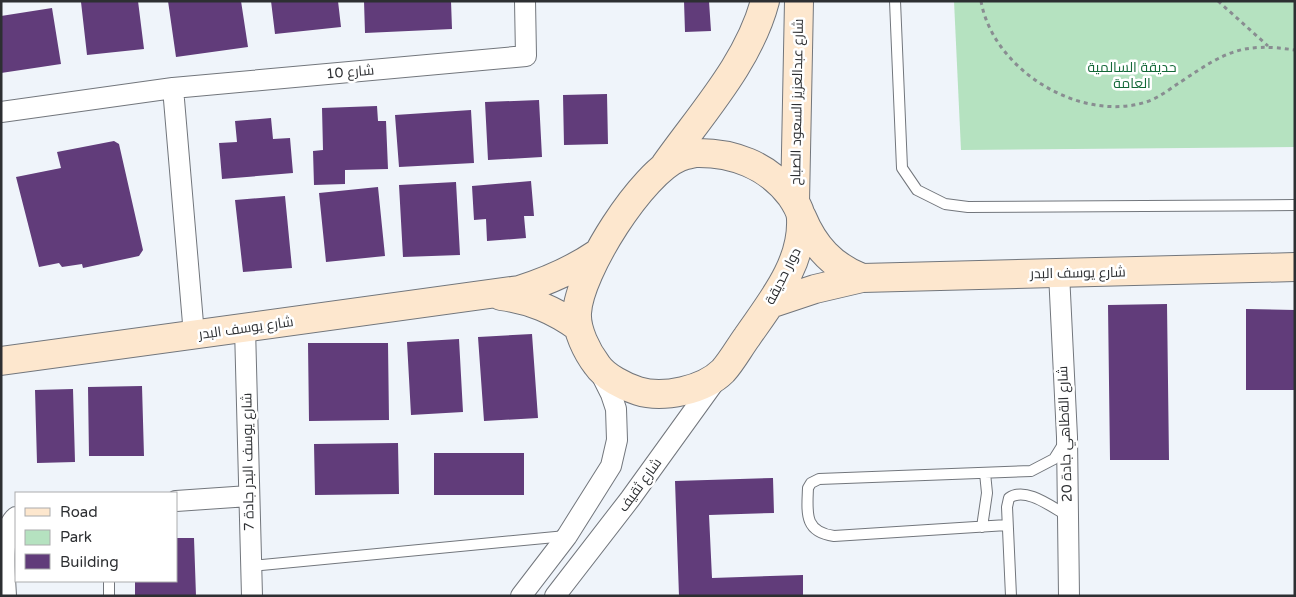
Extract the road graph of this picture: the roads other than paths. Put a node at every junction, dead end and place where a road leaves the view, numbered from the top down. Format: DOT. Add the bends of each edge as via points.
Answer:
graph roads {
  1 [pos="525,1"];
  2 [pos="765,1"];
  3 [pos="799,1"];
  4 [pos="895,1"];
  5 [pos="173,88"];
  6 [pos="1,112"];
  7 [pos="662,169"];
  8 [pos="1295,206"];
  9 [pos="798,210"];
  10 [pos="598,253"];
  11 [pos="1295,267"];
  12 [pos="1059,273"];
  13 [pos="862,278"];
  14 [pos="490,294"];
  15 [pos="770,304"];
  16 [pos="578,327"];
  17 [pos="246,328"];
  18 [pos="194,335"];
  19 [pos="1,361"];
  20 [pos="597,366"];
  21 [pos="722,372"];
  22 [pos="1067,437"];
  23 [pos="986,473"];
  24 [pos="249,496"];
  25 [pos="178,501"];
  26 [pos="1068,516"];
  27 [pos="15,518"];
  28 [pos="1007,525"];
  29 [pos="982,527"];
  30 [pos="567,536"];
  31 [pos="251,566"];
  32 [pos="109,582"];
  33 [pos="6,596"];
  34 [pos="109,596"];
  35 [pos="252,596"];
  36 [pos="521,596"];
  37 [pos="555,596"];
  38 [pos="1011,596"];
  39 [pos="1069,596"];
  1 -- 5 [label="street, شارع 10" via="526,56"];
  2 -- 7 [label="street" via="760,20 742,56"];
  3 -- 9 [label="street, شارع عبدالعزيز السعود الصباح"];
  4 -- 8 [label="lane" via="902,168 917,190 945,204 968,207"];
  5 -- 6 [label="street, شارع 10"];
  5 -- 18 [label="street"];
  7 -- 9 [label="street, دوار حديقة" via="680,157 695,153 735,157 771,175"];
  7 -- 10 [label="street, دوار حديقة" via="636,197"];
  9 -- 13 [label="street, شارع يوسف البدر" via="824,255"];
  9 -- 15 [label="street, دوار حديقة" via="800,243"];
  10 -- 14 [label="street, شارع يوسف البدر" via="547,281 519,290"];
  10 -- 16 [label="street, دوار حديقة" via="580,294"];
  11 -- 12 [label="street, شارع يوسف البدر"];
  12 -- 13 [label="street, شارع يوسف البدر"];
  12 -- 22 [label="street, شارع الةطاهي جادة 20"];
  13 -- 15 [label="street, شارع يوسف البدر"];
  14 -- 16 [label="street, شارع يوسف البدر" via="537,303"];
  14 -- 17 [label="street, شارع يوسف البدر"];
  15 -- 21 [label="street, دوار حديقة"];
  16 -- 20 [label="street, دوار حديقة"];
  17 -- 18 [label="street, شارع يوسف البدر"];
  17 -- 24 [label="street, شارع يوسف البدر جادة 7"];
  18 -- 19 [label="street, شارع يوسف البدر"];
  20 -- 21 [label="street, دوار حديقة" via="626,386 652,394 668,394 695,387"];
  20 -- 30 [label="street" via="616,409 617,440 606,476"];
  21 -- 37 [label="street, شارع ثقيف"];
  22 -- 23 [label="lane" via="1054,459 1031,471"];
  22 -- 26 [label="street, شارع الةطاهي جادة 20"];
  23 -- 29 [label="lane" via="987,494"];
  23 -- 29 [label="lane" via="819,479 808,488 809,522 816,532 822,534 834,536"];
  24 -- 25 [label="street"];
  24 -- 31 [label="street, شارع يوسف البدر جادة 7"];
  26 -- 28 [label="lane" via="1035,498 1011,496"];
  26 -- 39 [label="street, شارع الةطاهي جادة 20"];
  27 -- 33 [label="street" via="3,537"];
  28 -- 29 [label="lane"];
  28 -- 38 [label="lane"];
  30 -- 31 [label="lane"];
  30 -- 36 [label="street"];
  31 -- 35 [label="street, شارع يوسف البدر جادة 7"];
  32 -- 34 [label="lane"];
}
